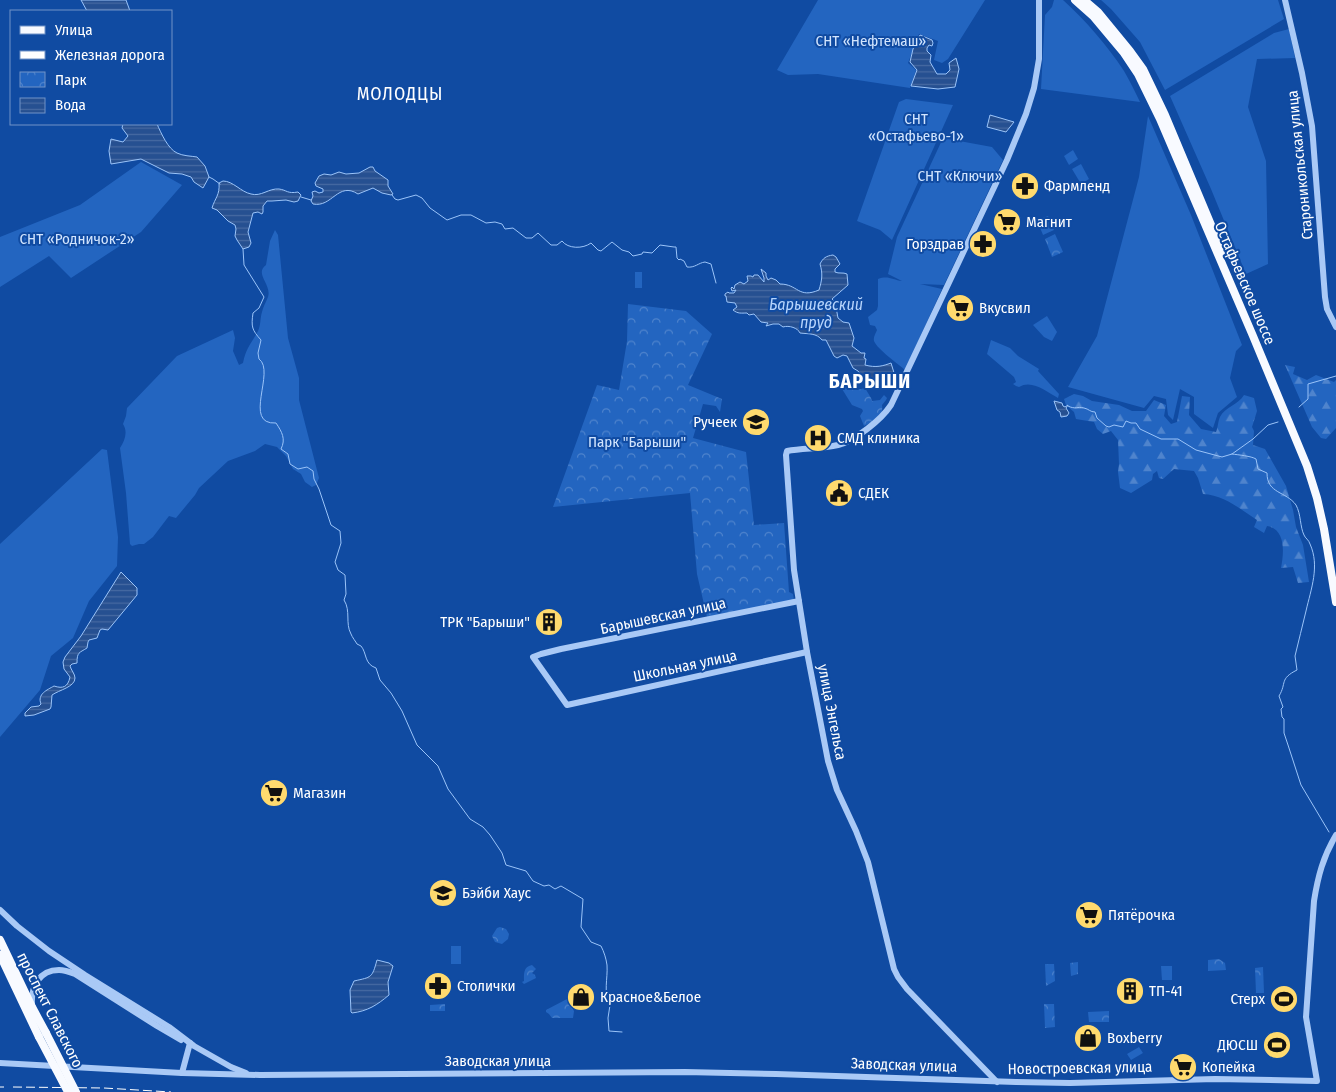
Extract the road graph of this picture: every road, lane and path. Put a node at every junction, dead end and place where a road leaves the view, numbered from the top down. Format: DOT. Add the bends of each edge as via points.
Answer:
graph roads {
  1 [pos="1039,0"];
  2 [pos="1075,0"];
  3 [pos="1084,0"];
  4 [pos="1285,0"];
  5 [pos="1336,327"];
  6 [pos="1336,575"];
  7 [pos="798,601"];
  8 [pos="1336,602"];
  9 [pos="808,652"];
  10 [pos="568,705"];
  11 [pos="1336,835"];
  12 [pos="0,910"];
  13 [pos="0,940"];
  14 [pos="0,955"];
  15 [pos="0,961"];
  16 [pos="7,969"];
  17 [pos="894,969"];
  18 [pos="32,1007"];
  19 [pos="43,1035"];
  20 [pos="190,1043"];
  21 [pos="0,1063"];
  22 [pos="182,1073"];
  23 [pos="260,1075"];
  24 [pos="997,1082"];
  25 [pos="68,1092"];
  26 [pos="76,1092"];
  1 -- 7 [label="street, улица Энгельса" via="1038,59 1029,107 886,414 842,444 787,451"];
  2 -- 8 [label="main road, Остафьевское шоссе" via="1124,53 1164,128 1307,466 1324,529"];
  3 -- 6 [label="main road, Остафьевское шоссе" via="1130,51 1148,78 1312,465 1322,496"];
  4 -- 5 [label="street, Староникольская улица" via="1311,120 1325,297"];
  7 -- 9 [label="street, улица Энгельса"];
  7 -- 10 [label="street, Барышевская улица" via="533,657"];
  9 -- 10 [label="street, Школьная улица"];
  9 -- 17 [label="street, улица Энгельса" via="832,777 868,862"];
  11 -- 24 [label="street, Новостроевская улица" via="1320,869 1312,920 1306,1017 1317,1081"];
  12 -- 20 [label="street" via="49,950"];
  13 -- 18 [label="main road, проспект Славского"];
  14 -- 16 [label="main road, проспект Славского"];
  15 -- 16 [label="street"];
  16 -- 19 [label="main road, проспект Славского"];
  17 -- 24 [label="street, Новостроевская улица" via="907,989"];
  18 -- 19 [label="main road, проспект Славского"];
  18 -- 20 [label="street" via="32,992 38,979 53,970 65,970 178,1039"];
  19 -- 25 [label="main road, проспект Славского, bridge"];
  19 -- 26 [label="main road, проспект Славского, bridge"];
  20 -- 22 [label="street"];
  20 -- 23 [label="street" via="237,1070"];
  21 -- 22 [label="street, Заводская улица"];
  22 -- 23 [label="street, Заводская улица"];
  23 -- 24 [label="street, Заводская улица" via="716,1072"];
}
